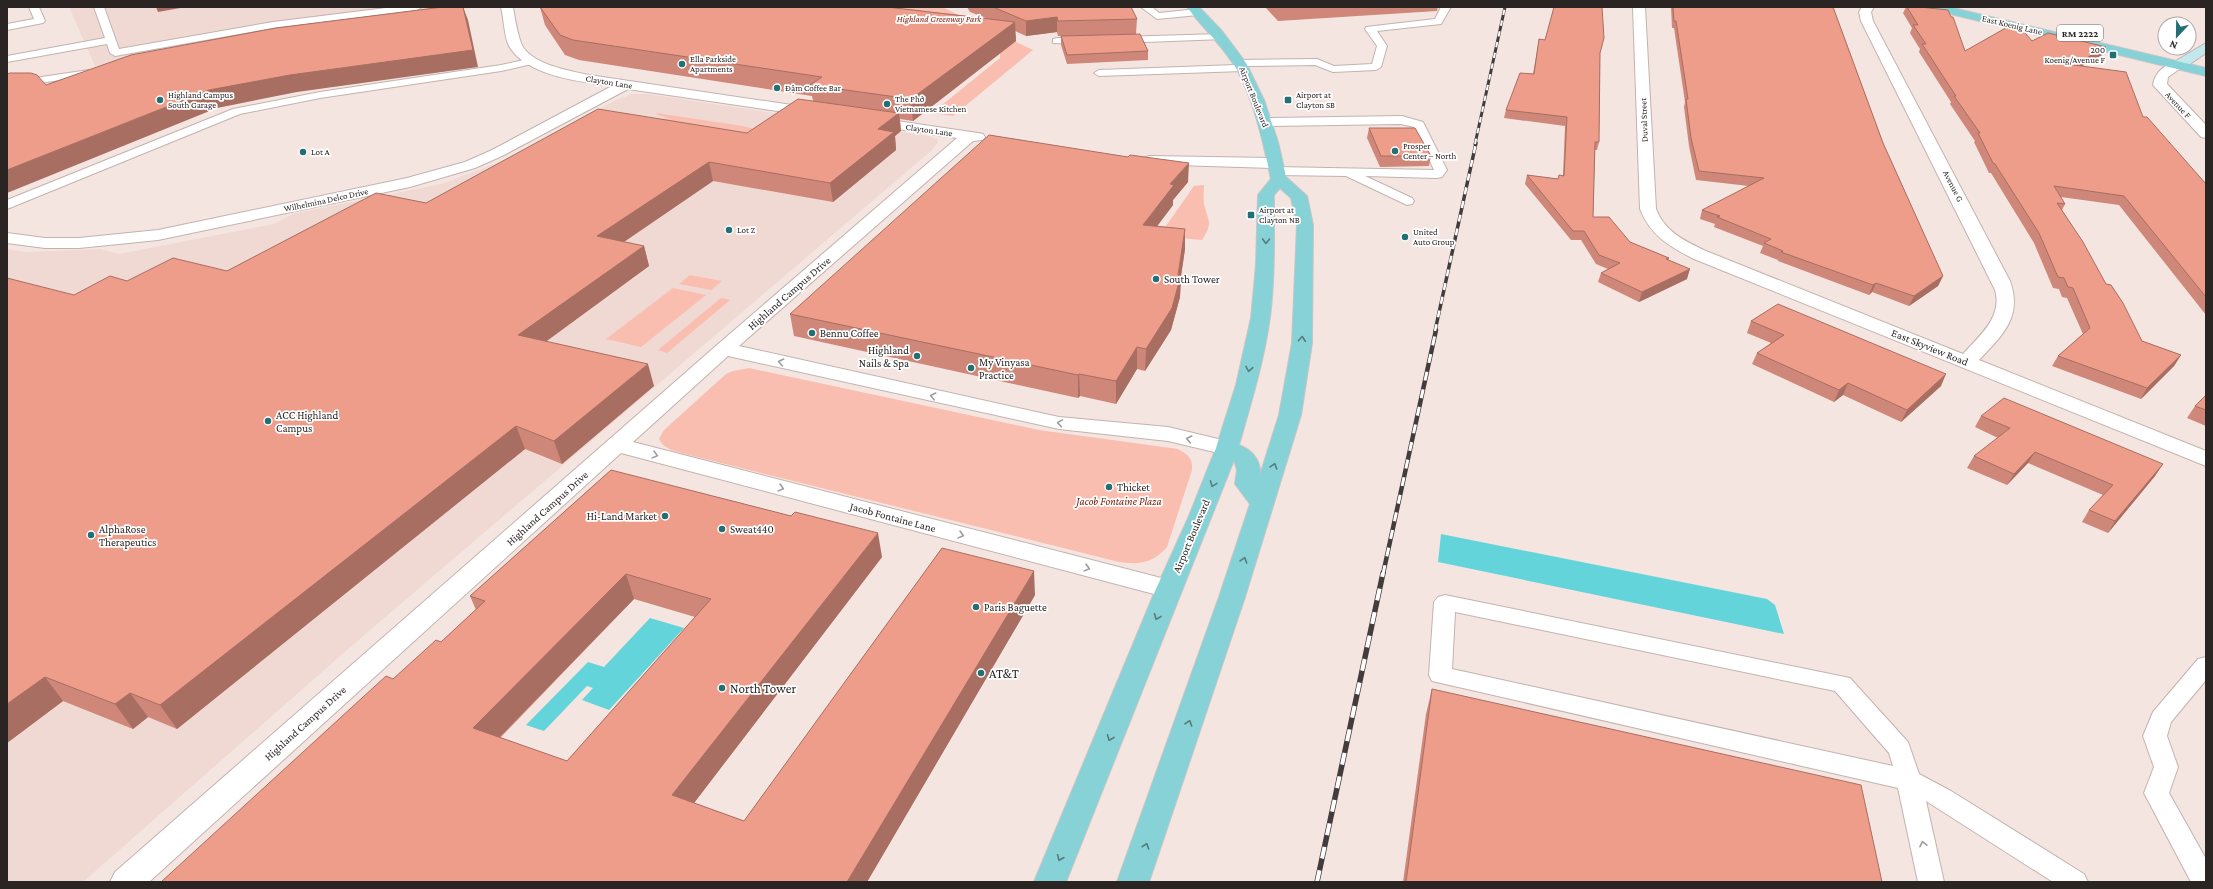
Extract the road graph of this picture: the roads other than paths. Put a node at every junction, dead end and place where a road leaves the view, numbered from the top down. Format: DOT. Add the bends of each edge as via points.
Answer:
graph roads {
  1 [pos="34,7"];
  2 [pos="98,7"];
  3 [pos="417,7"];
  4 [pos="507,7"];
  5 [pos="1146,7"];
  6 [pos="1446,7"];
  7 [pos="1639,7"];
  8 [pos="1868,7"];
  9 [pos="1934,7"];
  10 [pos="1970,7"];
  11 [pos="401,8"];
  12 [pos="1195,10"];
  13 [pos="7,27"];
  14 [pos="1220,37"];
  15 [pos="110,40"];
  16 [pos="1096,40"];
  17 [pos="1111,40"];
  18 [pos="1057,41"];
  19 [pos="2206,47"];
  20 [pos="7,59"];
  21 [pos="532,62"];
  22 [pos="2184,62"];
  23 [pos="2206,62"];
  24 [pos="1241,66"];
  25 [pos="2206,72"];
  26 [pos="89,73"];
  27 [pos="1099,73"];
  28 [pos="7,85"];
  29 [pos="626,85"];
  30 [pos="825,114"];
  31 [pos="856,119"];
  32 [pos="1264,122"];
  33 [pos="2206,134"];
  34 [pos="980,137"];
  35 [pos="1137,160"];
  36 [pos="1277,171"];
  37 [pos="1346,172"];
  38 [pos="1407,201"];
  39 [pos="7,205"];
  40 [pos="1658,230"];
  41 [pos="7,238"];
  42 [pos="724,349"];
  43 [pos="1966,362"];
  44 [pos="618,445"];
  45 [pos="1227,448"];
  46 [pos="2206,459"];
  47 [pos="1262,503"];
  48 [pos="1169,589"];
  49 [pos="2206,665"];
  50 [pos="1909,780"];
  51 [pos="126,882"];
  52 [pos="1050,882"];
  53 [pos="1133,882"];
  54 [pos="1931,882"];
  55 [pos="2074,882"];
  56 [pos="2205,882"];
  1 -- 13 [label="lane" via="40,21"];
  2 -- 15 [label="lane"];
  3 -- 11 [label="lane"];
  4 -- 21 [label="street, Clayton Lane" via="515,45 525,58"];
  5 -- 12 [label="lane" via="1157,16"];
  6 -- 24 [label="lane" via="1438,22 1370,29 1382,46 1376,67 1333,69 1318,62"];
  7 -- 40 [label="street, Duval Street" via="1648,209"];
  8 -- 43 [label="street, Avenue G" via="1865,12 1867,21 2001,281 2006,300 2003,318"];
  9 -- 22 [label="main road, East Koenig Lane / RM 2222"];
  10 -- 22 [label="main road, East Koenig Lane / RM 2222"];
  11 -- 15 [label="lane" via="273,25 115,53"];
  12 -- 14 [label="main road, Airport Boulevard"];
  14 -- 17 [label="lane"];
  14 -- 24 [label="main road, Airport Boulevard"];
  15 -- 20 [label="lane"];
  16 -- 18 [label="lane"];
  19 -- 22 [label="street, Avenue F"];
  21 -- 29 [label="street, Clayton Lane" via="551,70"];
  21 -- 39 [label="lane" via="320,95 237,111"];
  22 -- 23 [label="main road, East Koenig Lane / RM 2222"];
  22 -- 25 [label="main road, East Koenig Lane / RM 2222"];
  22 -- 33 [label="street, Avenue F" via="2164,73 2160,78 2160,85"];
  24 -- 27 [label="lane"];
  24 -- 32 [label="main road, Airport Boulevard"];
  26 -- 28 [label="lane"];
  29 -- 30 [label="street, Clayton Lane"];
  29 -- 41 [label="street, Wilhelmina Delco Drive" via="497,153 470,165 410,182 158,235 79,243 45,243"];
  31 -- 34 [label="street, Clayton Lane"];
  32 -- 36 [label="main road, Airport Boulevard"];
  32 -- 37 [label="lane" via="1402,120 1418,125 1441,170 1437,174"];
  34 -- 42 [label="street, Highland Campus Drive"];
  35 -- 36 [label="street"];
  36 -- 37 [label="lane"];
  36 -- 45 [label="main road, Airport Boulevard, one-way" via="1266,195 1265,265 1260,318 1246,385"];
  47 -- 36 [label="main road, one-way" via="1290,415 1302,343 1305,225 1299,196"];
  37 -- 38 [label="lane"];
  40 -- 43 [label="street, East Skyview Road" via="1700,255"];
  42 -- 44 [label="street, Highland Campus Drive"];
  45 -- 42 [label="street, one-way" via="1168,434 1097,428 1037,418"];
  43 -- 46 [label="street, East Skyview Road"];
  44 -- 48 [label="street, Jacob Fontaine Lane, one-way"];
  44 -- 51 [label="street, Highland Campus Drive"];
  45 -- 47 [label="main road" via="1241,452 1246,459 1250,472 1246,484"];
  45 -- 48 [label="main road, Airport Boulevard, one-way"];
  53 -- 47 [label="main road, one-way"];
  48 -- 52 [label="main road, Airport Boulevard, one-way"];
  49 -- 56 [label="lane" via="2161,718 2156,736 2166,767 2156,793"];
  50 -- 50 [label="lane" via="1900,749 1842,684 1445,602 1440,675"];
  54 -- 50 [label="lane, one-way"];
  50 -- 55 [label="lane" via="1942,798"];
}
